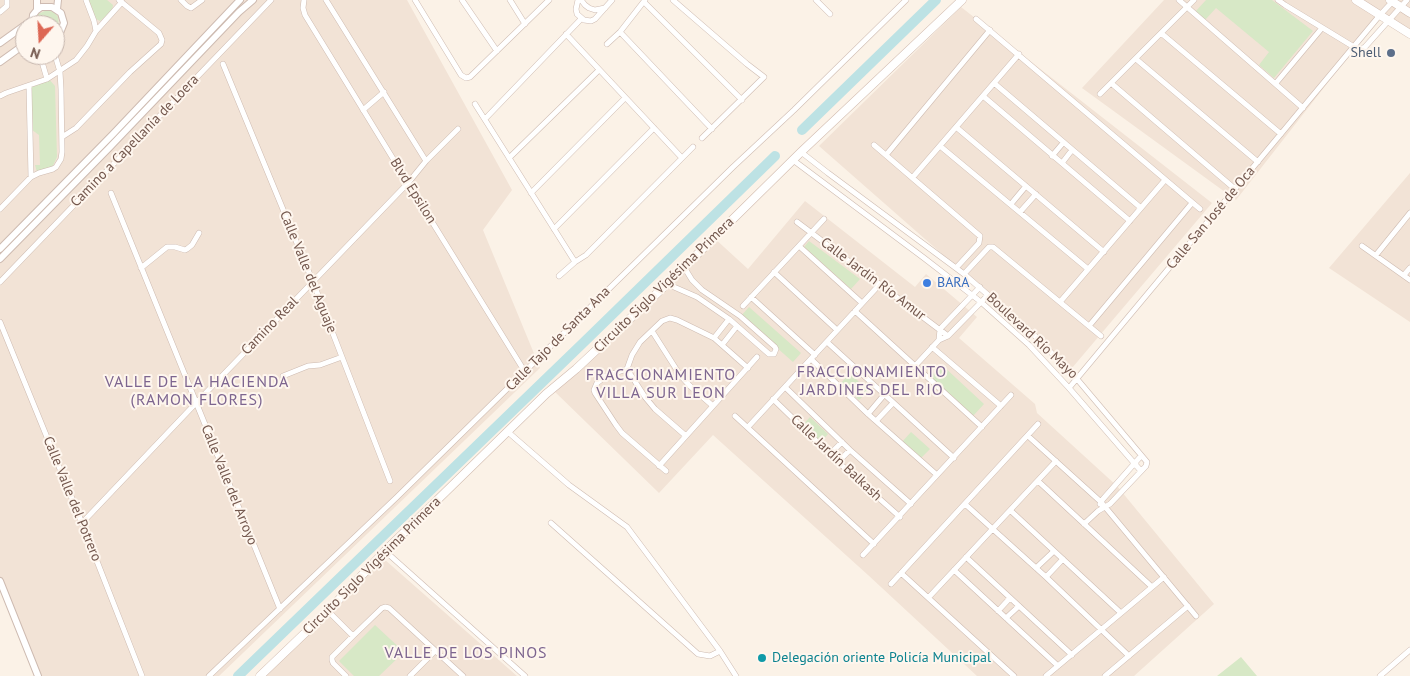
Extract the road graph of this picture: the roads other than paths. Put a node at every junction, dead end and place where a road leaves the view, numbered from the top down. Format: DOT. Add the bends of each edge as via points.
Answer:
graph roads {
  1 [pos="7,0"];
  2 [pos="37,0"];
  3 [pos="58,0"];
  4 [pos="86,0"];
  5 [pos="181,0"];
  6 [pos="202,0"];
  7 [pos="240,0"];
  8 [pos="252,0"];
  9 [pos="271,0"];
  10 [pos="304,0"];
  11 [pos="326,0"];
  12 [pos="416,0"];
  13 [pos="462,0"];
  14 [pos="510,0"];
  15 [pos="549,0"];
  16 [pos="580,0"];
  17 [pos="612,0"];
  18 [pos="673,0"];
  19 [pos="816,0"];
  20 [pos="906,0"];
  21 [pos="962,0"];
  22 [pos="1179,0"];
  23 [pos="1194,0"];
  24 [pos="1278,0"];
  25 [pos="1289,0"];
  26 [pos="1356,0"];
  27 [pos="1408,0"];
  28 [pos="121,1"];
  29 [pos="644,1"];
  30 [pos="1392,1"];
  31 [pos="1285,6"];
  32 [pos="1187,7"];
  33 [pos="1401,7"];
  34 [pos="605,8"];
  35 [pos="57,9"];
  36 [pos="37,10"];
  37 [pos="0,12"];
  38 [pos="1410,12"];
  39 [pos="830,14"];
  40 [pos="35,15"];
  41 [pos="62,15"];
  42 [pos="1380,15"];
  43 [pos="581,19"];
  44 [pos="976,20"];
  45 [pos="1388,20"];
  46 [pos="524,24"];
  47 [pos="1322,28"];
  48 [pos="990,30"];
  49 [pos="96,31"];
  50 [pos="620,32"];
  51 [pos="15,33"];
  52 [pos="1161,33"];
  53 [pos="566,34"];
  54 [pos="1410,34"];
  55 [pos="0,43"];
  56 [pos="607,44"];
  57 [pos="1354,47"];
  58 [pos="15,51"];
  59 [pos="497,51"];
  60 [pos="1018,54"];
  61 [pos="1136,58"];
  62 [pos="0,62"];
  63 [pos="223,64"];
  64 [pos="43,65"];
  65 [pos="58,65"];
  66 [pos="600,70"];
  67 [pos="60,72"];
  68 [pos="47,79"];
  69 [pos="994,82"];
  70 [pos="1111,83"];
  71 [pos="1276,83"];
  72 [pos="29,86"];
  73 [pos="384,92"];
  74 [pos="1100,94"];
  75 [pos="0,96"];
  76 [pos="983,96"];
  77 [pos="625,98"];
  78 [pos="742,100"];
  79 [pos="475,104"];
  80 [pos="1303,108"];
  81 [pos="363,110"];
  82 [pos="485,119"];
  83 [pos="956,127"];
  84 [pos="654,128"];
  85 [pos="458,129"];
  86 [pos="712,129"];
  87 [pos="1281,134"];
  88 [pos="62,136"];
  89 [pos="702,138"];
  90 [pos="1063,142"];
  91 [pos="874,145"];
  92 [pos="940,146"];
  93 [pos="693,147"];
  94 [pos="1072,150"];
  95 [pos="801,152"];
  96 [pos="886,155"];
  97 [pos="1052,156"];
  98 [pos="509,158"];
  99 [pos="682,158"];
  100 [pos="793,160"];
  101 [pos="426,161"];
  102 [pos="1258,162"];
  103 [pos="1062,163"];
  104 [pos="913,177"];
  105 [pos="31,178"];
  106 [pos="1165,180"];
  107 [pos="408,183"];
  108 [pos="1026,186"];
  109 [pos="1235,189"];
  110 [pos="111,193"];
  111 [pos="531,193"];
  112 [pos="1036,194"];
  113 [pos="1192,203"];
  114 [pos="1011,204"];
  115 [pos="1141,208"];
  116 [pos="0,209"];
  117 [pos="1200,209"];
  118 [pos="1020,212"];
  119 [pos="1410,213"];
  120 [pos="824,219"];
  121 [pos="1130,221"];
  122 [pos="798,222"];
  123 [pos="554,229"];
  124 [pos="199,233"];
  125 [pos="812,233"];
  126 [pos="799,246"];
  127 [pos="1362,246"];
  128 [pos="0,249"];
  129 [pos="1104,252"];
  130 [pos="1376,255"];
  131 [pos="0,259"];
  132 [pos="575,262"];
  133 [pos="684,267"];
  134 [pos="141,268"];
  135 [pos="956,268"];
  136 [pos="1410,268"];
  137 [pos="1088,269"];
  138 [pos="774,272"];
  139 [pos="964,274"];
  140 [pos="1404,275"];
  141 [pos="559,276"];
  142 [pos="1410,280"];
  143 [pos="0,282"];
  144 [pos="312,282"];
  145 [pos="667,284"];
  146 [pos="880,284"];
  147 [pos="980,287"];
  148 [pos="702,290"];
  149 [pos="972,295"];
  150 [pos="988,295"];
  151 [pos="697,297"];
  152 [pos="751,297"];
  153 [pos="981,302"];
  154 [pos="1060,302"];
  155 [pos="862,303"];
  156 [pos="743,306"];
  157 [pos="855,311"];
  158 [pos="729,319"];
  159 [pos="0,322"];
  160 [pos="737,326"];
  161 [pos="1089,326"];
  162 [pos="940,329"];
  163 [pos="837,330"];
  164 [pos="652,331"];
  165 [pos="948,336"];
  166 [pos="1101,336"];
  167 [pos="714,338"];
  168 [pos="939,340"];
  169 [pos="827,342"];
  170 [pos="722,345"];
  171 [pos="932,347"];
  172 [pos="342,357"];
  173 [pos="757,357"];
  174 [pos="813,357"];
  175 [pos="914,366"];
  176 [pos="748,368"];
  177 [pos="627,369"];
  178 [pos="525,372"];
  179 [pos="283,376"];
  180 [pos="1077,379"];
  181 [pos="785,387"];
  182 [pos="1069,388"];
  183 [pos="884,395"];
  184 [pos="1011,395"];
  185 [pos="774,399"];
  186 [pos="196,403"];
  187 [pos="893,403"];
  188 [pos="713,406"];
  189 [pos="1001,406"];
  190 [pos="868,414"];
  191 [pos="735,416"];
  192 [pos="876,421"];
  193 [pos="1038,424"];
  194 [pos="748,427"];
  195 [pos="982,427"];
  196 [pos="508,432"];
  197 [pos="686,436"];
  198 [pos="1028,436"];
  199 [pos="842,442"];
  200 [pos="850,450"];
  201 [pos="830,454"];
  202 [pos="1141,456"];
  203 [pos="954,458"];
  204 [pos="1056,461"];
  205 [pos="838,462"];
  206 [pos="1134,463"];
  207 [pos="660,466"];
  208 [pos="1141,471"];
  209 [pos="666,472"];
  210 [pos="937,475"];
  211 [pos="390,481"];
  212 [pos="1038,481"];
  213 [pos="911,504"];
  214 [pos="965,504"];
  215 [pos="1103,505"];
  216 [pos="1011,511"];
  217 [pos="900,517"];
  218 [pos="82,523"];
  219 [pos="550,524"];
  220 [pos="1084,524"];
  221 [pos="993,530"];
  222 [pos="874,544"];
  223 [pos="385,551"];
  224 [pos="1054,551"];
  225 [pos="863,555"];
  226 [pos="966,557"];
  227 [pos="1063,559"];
  228 [pos="1036,568"];
  229 [pos="954,570"];
  230 [pos="901,573"];
  231 [pos="1046,577"];
  232 [pos="1164,577"];
  233 [pos="0,581"];
  234 [pos="891,584"];
  235 [pos="1152,587"];
  236 [pos="929,597"];
  237 [pos="1010,598"];
  238 [pos="1019,606"];
  239 [pos="1188,606"];
  240 [pos="280,609"];
  241 [pos="328,611"];
  242 [pos="998,611"];
  243 [pos="1121,613"];
  244 [pos="1196,616"];
  245 [pos="1006,618"];
  246 [pos="1102,630"];
  247 [pos="353,636"];
  248 [pos="1410,650"];
  249 [pos="436,651"];
  250 [pos="720,651"];
  251 [pos="1072,654"];
  252 [pos="1129,656"];
  253 [pos="1058,666"];
  254 [pos="38,676"];
  255 [pos="142,676"];
  256 [pos="210,676"];
  257 [pos="260,676"];
  258 [pos="346,676"];
  259 [pos="410,676"];
  260 [pos="463,676"];
  261 [pos="523,676"];
  262 [pos="736,676"];
  263 [pos="1014,676"];
  264 [pos="1046,676"];
  265 [pos="1105,676"];
  266 [pos="1380,676"];
  1 -- 37 [label="street" via="7,6"];
  2 -- 36 [label="street"];
  3 -- 35 [label="street"];
  4 -- 49 [label="street"];
  5 -- 6 [label="street" via="191,8"];
  7 -- 128 [label="street"];
  8 -- 131 [label="street"];
  9 -- 143 [label="street, Camino a Capellanía de Loera"];
  10 -- 81 [label="street, Blvd Epsilon" via="303,8"];
  11 -- 73 [label="street, Blvd Epsilon"];
  12 -- 59 [label="street" via="464,78 470,77"];
  13 -- 59 [label="street"];
  14 -- 46 [label="street"];
  15 -- 46 [label="street"];
  16 -- 34 [label="street" via="595,10"];
  16 -- 43 [label="street" via="576,9"];
  17 -- 34 [label="street"];
  18 -- 78 [label="street" via="764,77"];
  19 -- 39 [label="street"];
  20 -- 178 [label="street, Calle Tajo de Santa Ana"];
  21 -- 95 [label="main road, Circuito Siglo Vigésima Primera"];
  22 -- 32 [label="street"];
  23 -- 32 [label="street"];
  24 -- 31 [label="street"];
  25 -- 31 [label="street"];
  26 -- 42 [label="main road"];
  27 -- 33 [label="street, Calle San José de Oca"];
  28 -- 49 [label="street"];
  28 -- 88 [label="street" via="159,33 161,44 76,128"];
  29 -- 50 [label="street"];
  29 -- 78 [label="street"];
  30 -- 33 [label="main road"];
  30 -- 42 [label="street, Calle San José de Oca"];
  31 -- 47 [label="street"];
  32 -- 52 [label="street"];
  32 -- 71 [label="street"];
  33 -- 38 [label="main road"];
  33 -- 45 [label="street, Calle San José de Oca"];
  34 -- 43 [label="street" via="591,21"];
  35 -- 36 [label="street" via="47,6"];
  35 -- 41 [label="street"];
  36 -- 40 [label="street"];
  42 -- 45 [label="main road"];
  42 -- 57 [label="street, Calle San José de Oca"];
  43 -- 53 [label="street"];
  44 -- 48 [label="street"];
  45 -- 54 [label="main road"];
  45 -- 57 [label="street, Calle San José de Oca" via="1365,47"];
  46 -- 59 [label="street"];
  47 -- 57 [label="street"];
  47 -- 71 [label="street"];
  48 -- 60 [label="street"];
  48 -- 96 [label="street"];
  49 -- 67 [label="street" via="78,58"];
  50 -- 56 [label="street"];
  50 -- 86 [label="street"];
  51 -- 55 [label="street"];
  52 -- 61 [label="street"];
  52 -- 87 [label="street"];
  53 -- 66 [label="street"];
  53 -- 82 [label="street"];
  57 -- 80 [label="street, Calle San José de Oca"];
  58 -- 62 [label="street"];
  60 -- 69 [label="street"];
  60 -- 106 [label="street"];
  61 -- 70 [label="street"];
  61 -- 102 [label="street"];
  63 -- 144 [label="street, Calle Valle del Aguaje"];
  64 -- 68 [label="street"];
  65 -- 67 [label="street"];
  66 -- 77 [label="street"];
  66 -- 98 [label="street"];
  67 -- 68 [label="street"];
  67 -- 88 [label="street"];
  68 -- 72 [label="street"];
  69 -- 76 [label="street"];
  69 -- 90 [label="street"];
  70 -- 74 [label="street"];
  70 -- 109 [label="street"];
  71 -- 80 [label="street"];
  72 -- 75 [label="street"];
  72 -- 105 [label="street"];
  73 -- 81 [label="street"];
  73 -- 101 [label="street, Blvd Epsilon"];
  76 -- 83 [label="street"];
  76 -- 97 [label="street"];
  77 -- 84 [label="street"];
  77 -- 111 [label="street"];
  78 -- 86 [label="street"];
  79 -- 82 [label="street"];
  80 -- 87 [label="street, Calle San José de Oca"];
  81 -- 107 [label="street, Blvd Epsilon"];
  82 -- 98 [label="street"];
  83 -- 92 [label="street"];
  83 -- 108 [label="street"];
  84 -- 99 [label="street"];
  84 -- 123 [label="street"];
  85 -- 101 [label="street, Camino Real"];
  86 -- 89 [label="street"];
  87 -- 102 [label="street, Calle San José de Oca"];
  88 -- 105 [label="street" via="62,152 56,166"];
  90 -- 94 [label="street"];
  90 -- 97 [label="street"];
  91 -- 96 [label="street"];
  92 -- 104 [label="street"];
  92 -- 114 [label="street"];
  93 -- 99 [label="street"];
  94 -- 103 [label="street"];
  94 -- 115 [label="street"];
  95 -- 100 [label="main road, Circuito Siglo Vigésima Primera"];
  95 -- 135 [label="street, Boulevard Río Mayo"];
  96 -- 104 [label="street"];
  97 -- 103 [label="street"];
  98 -- 111 [label="street"];
  99 -- 132 [label="street" via="586,255"];
  100 -- 133 [label="main road, Circuito Siglo Vigésima Primera"];
  100 -- 149 [label="street, Boulevard Río Mayo"];
  101 -- 107 [label="street, Camino Real"];
  102 -- 109 [label="street, Calle San José de Oca"];
  103 -- 121 [label="street"];
  104 -- 135 [label="street" via="980,236 979,243"];
  105 -- 116 [label="street"];
  106 -- 113 [label="street"];
  106 -- 115 [label="street"];
  107 -- 144 [label="street, Camino Real"];
  107 -- 178 [label="street, Blvd Epsilon"];
  108 -- 112 [label="street"];
  108 -- 114 [label="street"];
  109 -- 180 [label="street, Calle San José de Oca"];
  110 -- 134 [label="street, Calle Valle del Arroyo"];
  111 -- 123 [label="street"];
  112 -- 118 [label="street"];
  112 -- 129 [label="street"];
  113 -- 117 [label="street"];
  113 -- 161 [label="street"];
  114 -- 118 [label="street"];
  115 -- 121 [label="street"];
  118 -- 137 [label="street"];
  119 -- 130 [label="street"];
  120 -- 125 [label="street"];
  121 -- 129 [label="street"];
  122 -- 125 [label="street, Calle Jardín Río Amur"];
  123 -- 132 [label="street"];
  124 -- 134 [label="street" via="192,246 182,250 167,247"];
  125 -- 126 [label="street"];
  125 -- 146 [label="street, Calle Jardín Río Amur"];
  126 -- 138 [label="street"];
  126 -- 155 [label="street"];
  127 -- 130 [label="street"];
  129 -- 137 [label="street"];
  130 -- 140 [label="street"];
  132 -- 141 [label="street"];
  133 -- 145 [label="main road, Circuito Siglo Vigésima Primera"];
  133 -- 148 [label="street"];
  134 -- 186 [label="street, Calle Valle del Arroyo"];
  135 -- 139 [label="street, Boulevard Río Mayo"];
  136 -- 140 [label="street"];
  137 -- 154 [label="street"];
  138 -- 152 [label="street"];
  138 -- 163 [label="street"];
  139 -- 147 [label="street, Boulevard Río Mayo"];
  139 -- 154 [label="street" via="989,247 993,247"];
  140 -- 142 [label="street"];
  144 -- 172 [label="street, Calle Valle del Aguaje"];
  144 -- 186 [label="street, Camino Real"];
  145 -- 151 [label="street"];
  145 -- 196 [label="main road, Circuito Siglo Vigésima Primera"];
  146 -- 155 [label="street"];
  146 -- 162 [label="street, Calle Jardín Río Amur"];
  147 -- 149 [label="street"];
  147 -- 150 [label="street, Boulevard Río Mayo"];
  148 -- 151 [label="street"];
  148 -- 160 [label="street" via="740,316 775,347 774,354 769,354"];
  149 -- 153 [label="street, Boulevard Río Mayo"];
  149 -- 162 [label="street"];
  150 -- 153 [label="street"];
  150 -- 180 [label="street, Boulevard Río Mayo"];
  151 -- 158 [label="street"];
  152 -- 156 [label="street"];
  152 -- 174 [label="street"];
  153 -- 165 [label="street"];
  153 -- 182 [label="street, Boulevard Río Mayo"];
  154 -- 161 [label="street"];
  155 -- 157 [label="street"];
  157 -- 163 [label="street"];
  157 -- 175 [label="street"];
  158 -- 160 [label="street"];
  158 -- 167 [label="street"];
  159 -- 218 [label="street, Calle Valle del Potrero"];
  160 -- 170 [label="street"];
  161 -- 166 [label="street"];
  162 -- 165 [label="street, Calle Jardín Río Amur"];
  162 -- 168 [label="street"];
  163 -- 169 [label="street"];
  164 -- 167 [label="street" via="670,318"];
  164 -- 177 [label="street" via="636,348"];
  164 -- 188 [label="street" via="680,375"];
  165 -- 168 [label="street"];
  167 -- 170 [label="street"];
  168 -- 171 [label="street"];
  169 -- 174 [label="street"];
  169 -- 183 [label="street"];
  170 -- 176 [label="street"];
  171 -- 175 [label="street"];
  171 -- 189 [label="street"];
  172 -- 179 [label="street"];
  172 -- 211 [label="street, Calle Valle del Aguaje"];
  173 -- 176 [label="street"];
  174 -- 181 [label="street"];
  174 -- 190 [label="street"];
  175 -- 195 [label="street"];
  176 -- 188 [label="street"];
  177 -- 197 [label="street" via="655,409"];
  177 -- 207 [label="street" via="602,378 594,390 616,425"];
  178 -- 240 [label="street, Calle Tajo de Santa Ana"];
  180 -- 182 [label="street, Calle San José de Oca"];
  180 -- 202 [label="street, Boulevard Río Mayo"];
  181 -- 185 [label="street"];
  181 -- 199 [label="street, Calle Jardín Balkash"];
  182 -- 206 [label="street, Boulevard Río Mayo"];
  183 -- 187 [label="street"];
  183 -- 190 [label="street"];
  184 -- 189 [label="street"];
  185 -- 194 [label="street"];
  185 -- 201 [label="street, Calle Jardín Balkash"];
  186 -- 218 [label="street, Camino Real"];
  186 -- 240 [label="street, Calle Valle del Arroyo"];
  187 -- 192 [label="street"];
  187 -- 203 [label="street"];
  188 -- 197 [label="street"];
  189 -- 195 [label="street"];
  190 -- 192 [label="street"];
  191 -- 194 [label="street"];
  192 -- 210 [label="street"];
  193 -- 198 [label="street"];
  194 -- 222 [label="street"];
  195 -- 203 [label="street"];
  196 -- 223 [label="main road, Circuito Siglo Vigésima Primera"];
  196 -- 250 [label="street" via="569,485 627,527"];
  197 -- 207 [label="street"];
  198 -- 204 [label="street"];
  198 -- 214 [label="street"];
  199 -- 200 [label="street, Calle Jardín Balkash"];
  199 -- 201 [label="street"];
  200 -- 205 [label="street"];
  200 -- 213 [label="street, Calle Jardín Balkash"];
  201 -- 205 [label="street, Calle Jardín Balkash"];
  202 -- 206 [label="street"];
  202 -- 208 [label="street, Boulevard Río Mayo" via="1147,463"];
  203 -- 210 [label="street"];
  204 -- 212 [label="street"];
  204 -- 215 [label="street"];
  205 -- 217 [label="street, Calle Jardín Balkash"];
  206 -- 208 [label="street, Boulevard Río Mayo"];
  206 -- 215 [label="street"];
  207 -- 209 [label="street"];
  208 -- 215 [label="street" via="1110,504"];
  210 -- 213 [label="street"];
  212 -- 216 [label="street"];
  212 -- 220 [label="street"];
  213 -- 217 [label="street"];
  214 -- 221 [label="street"];
  214 -- 230 [label="street"];
  215 -- 220 [label="street"];
  215 -- 232 [label="street"];
  216 -- 221 [label="street"];
  216 -- 224 [label="street"];
  217 -- 222 [label="street"];
  218 -- 255 [label="street, Calle Valle del Potrero"];
  219 -- 250 [label="street" via="698,654 710,656"];
  220 -- 235 [label="street"];
  221 -- 226 [label="street"];
  221 -- 228 [label="street"];
  222 -- 225 [label="street"];
  223 -- 241 [label="main road, Circuito Siglo Vigésima Primera"];
  223 -- 261 [label="street"];
  224 -- 227 [label="street"];
  224 -- 228 [label="street"];
  226 -- 229 [label="street"];
  226 -- 237 [label="street"];
  227 -- 231 [label="street"];
  227 -- 243 [label="street"];
  228 -- 231 [label="street"];
  229 -- 236 [label="street"];
  229 -- 242 [label="street"];
  230 -- 234 [label="street"];
  230 -- 236 [label="street"];
  231 -- 246 [label="street"];
  232 -- 235 [label="street"];
  232 -- 239 [label="street"];
  233 -- 254 [label="street"];
  235 -- 243 [label="street"];
  236 -- 263 [label="street"];
  237 -- 238 [label="street"];
  237 -- 242 [label="street"];
  238 -- 245 [label="street"];
  238 -- 251 [label="street"];
  239 -- 244 [label="street"];
  239 -- 252 [label="street"];
  240 -- 256 [label="street, Calle Tajo de Santa Ana"];
  241 -- 247 [label="street"];
  241 -- 257 [label="main road, Circuito Siglo Vigésima Primera"];
  242 -- 245 [label="street"];
  243 -- 246 [label="street"];
  245 -- 253 [label="street"];
  246 -- 251 [label="street"];
  246 -- 252 [label="street"];
  247 -- 249 [label="street" via="385,607"];
  247 -- 258 [label="street" via="332,657"];
  248 -- 266 [label="street"];
  249 -- 259 [label="street"];
  249 -- 260 [label="street"];
  250 -- 262 [label="street"];
  251 -- 253 [label="street"];
  252 -- 265 [label="street"];
  253 -- 264 [label="street"];
}
